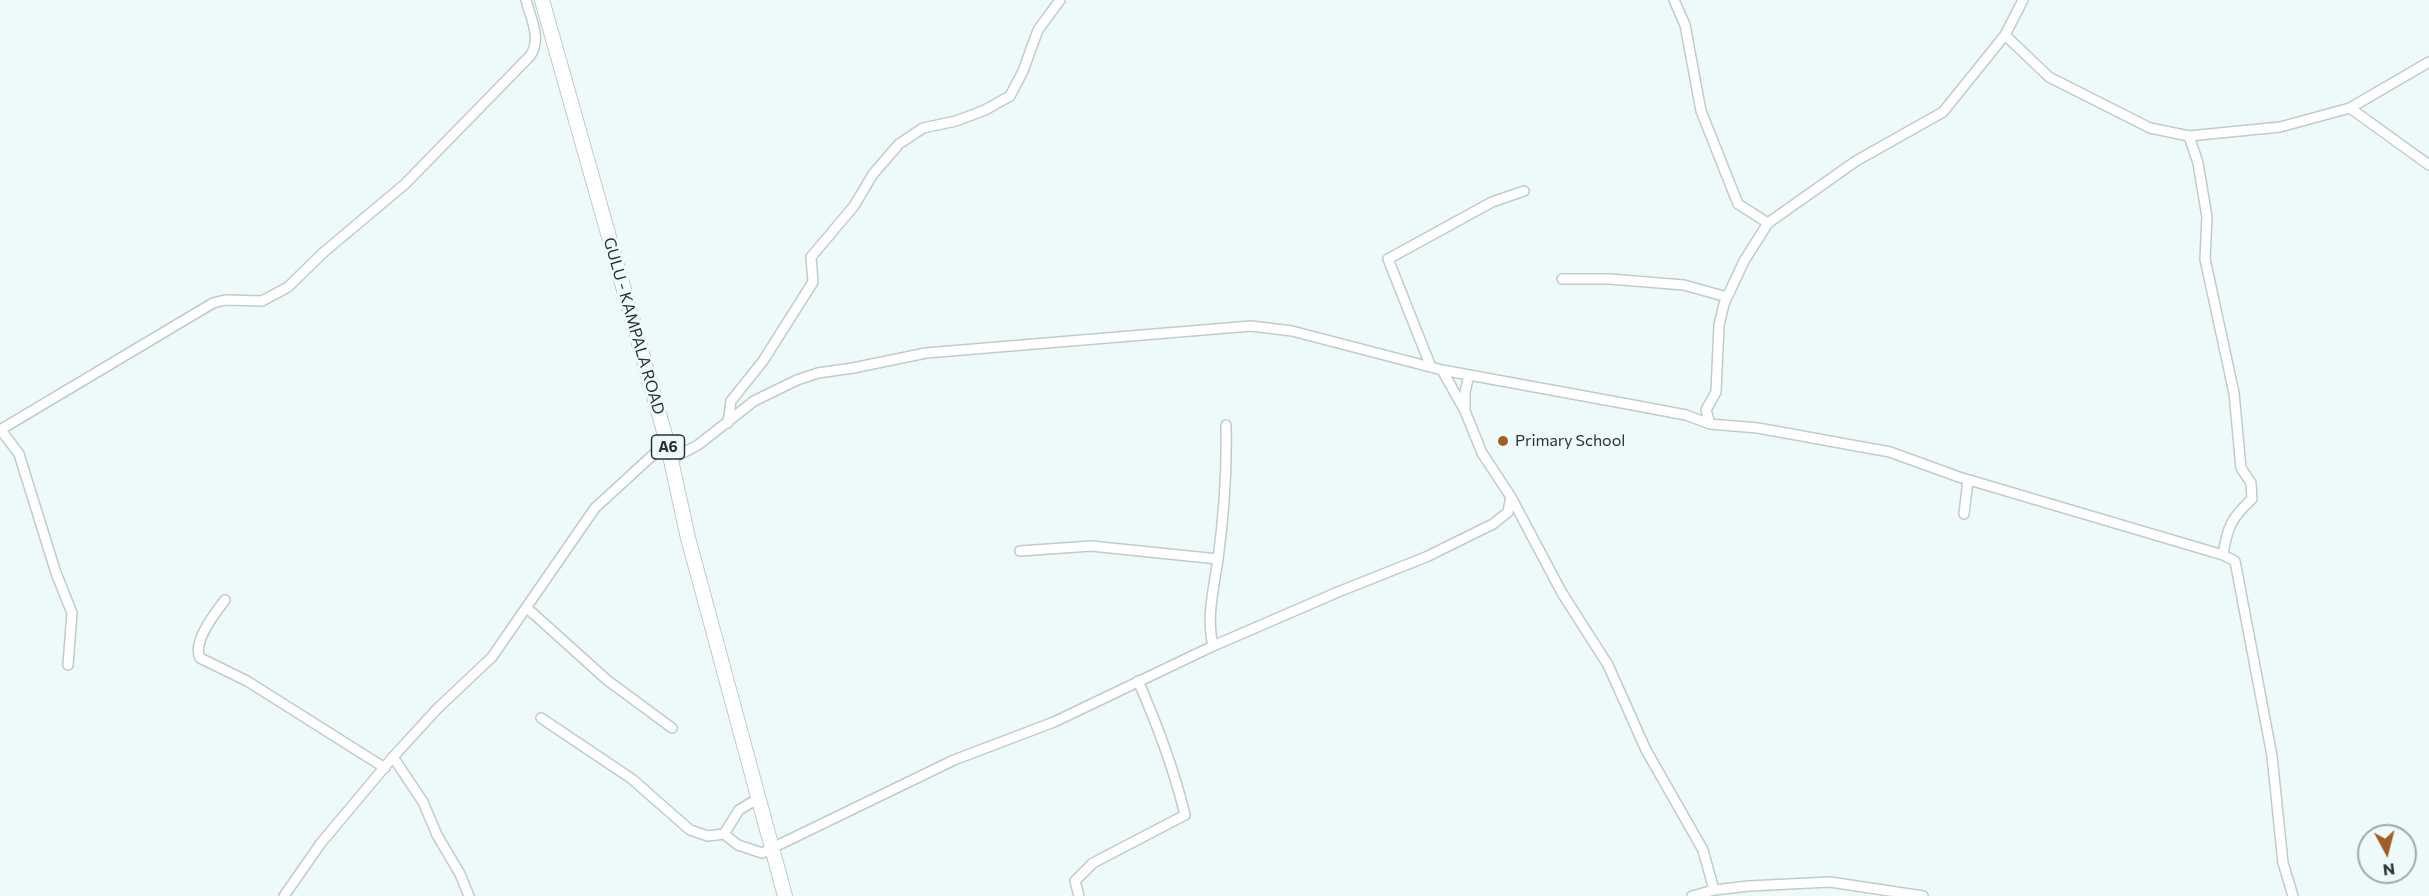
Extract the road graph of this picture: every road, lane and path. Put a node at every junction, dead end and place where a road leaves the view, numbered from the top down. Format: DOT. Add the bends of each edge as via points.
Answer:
graph roads {
  1 [pos="526,0"];
  2 [pos="543,0"];
  3 [pos="1060,0"];
  4 [pos="1674,0"];
  5 [pos="2023,0"];
  6 [pos="2005,35"];
  7 [pos="2429,62"];
  8 [pos="2350,108"];
  9 [pos="2189,136"];
  10 [pos="2429,165"];
  11 [pos="1524,191"];
  12 [pos="1768,223"];
  13 [pos="1562,279"];
  14 [pos="1727,297"];
  15 [pos="1431,367"];
  16 [pos="1442,370"];
  17 [pos="1469,375"];
  18 [pos="1706,410"];
  19 [pos="1465,411"];
  20 [pos="1686,416"];
  21 [pos="728,423"];
  22 [pos="1710,424"];
  23 [pos="1226,425"];
  24 [pos="1,430"];
  25 [pos="667,442"];
  26 [pos="671,459"];
  27 [pos="1968,480"];
  28 [pos="1511,497"];
  29 [pos="1964,514"];
  30 [pos="1020,551"];
  31 [pos="2223,555"];
  32 [pos="1218,559"];
  33 [pos="225,600"];
  34 [pos="527,608"];
  35 [pos="1213,646"];
  36 [pos="68,665"];
  37 [pos="1138,681"];
  38 [pos="541,718"];
  39 [pos="672,728"];
  40 [pos="393,757"];
  41 [pos="385,768"];
  42 [pos="759,798"];
  43 [pos="724,834"];
  44 [pos="773,848"];
  45 [pos="1714,890"];
  46 [pos="1732,892"];
  47 [pos="284,896"];
  48 [pos="470,896"];
  49 [pos="785,896"];
  50 [pos="1079,896"];
  51 [pos="1692,896"];
  52 [pos="1923,896"];
  53 [pos="2292,896"];
  1 -- 24 [label="street" via="537,40 530,56 405,184 288,287 262,301 213,303"];
  2 -- 25 [label="main road, GULU - KAMPALA ROAD / A6"];
  3 -- 21 [label="street" via="1038,30 1010,96 956,121 923,128 899,144 873,174 854,206 811,257 813,282 763,361 731,401"];
  4 -- 12 [label="street" via="1685,25 1701,111 1737,204"];
  5 -- 6 [label="street"];
  6 -- 9 [label="street" via="2049,77 2151,128"];
  6 -- 12 [label="street" via="1943,112 1856,161"];
  7 -- 8 [label="street"];
  8 -- 9 [label="street" via="2280,128"];
  8 -- 10 [label="street"];
  9 -- 31 [label="street" via="2207,217 2205,259 2234,393 2241,468 2251,483 2252,499 2236,513 2227,529"];
  11 -- 15 [label="street" via="1492,202 1388,259"];
  12 -- 14 [label="street"];
  13 -- 14 [label="street" via="1684,285"];
  14 -- 18 [label="street" via="1719,325 1716,392"];
  15 -- 16 [label="street"];
  15 -- 21 [label="street" via="1292,331 1251,326 1194,330 926,353 818,373 754,401"];
  16 -- 17 [label="street"];
  16 -- 19 [label="street"];
  17 -- 19 [label="street"];
  17 -- 20 [label="street"];
  18 -- 20 [label="street"];
  18 -- 22 [label="street"];
  19 -- 28 [label="street" via="1482,453"];
  20 -- 22 [label="street"];
  21 -- 26 [label="street" via="699,445"];
  22 -- 27 [label="street" via="1758,428 1890,452"];
  23 -- 32 [label="street" via="1227,466"];
  24 -- 36 [label="street" via="19,454 72,613"];
  25 -- 26 [label="main road, GULU - KAMPALA ROAD / A6"];
  25 -- 34 [label="street" via="595,508"];
  26 -- 42 [label="main road, GULU - KAMPALA ROAD / A6" via="688,538"];
  27 -- 29 [label="street"];
  27 -- 31 [label="street"];
  28 -- 35 [label="street" via="1508,512 1493,524 1426,557"];
  28 -- 45 [label="street" via="1562,593 1608,665 1646,750 1703,850"];
  30 -- 32 [label="street" via="1091,546"];
  31 -- 53 [label="street" via="2235,561 2272,756 2283,863"];
  32 -- 35 [label="street" via="1211,599"];
  33 -- 41 [label="street" via="208,623 197,648 200,658 248,681"];
  34 -- 39 [label="street" via="607,680"];
  34 -- 40 [label="street" via="492,657"];
  35 -- 37 [label="street"];
  37 -- 44 [label="street" via="1054,722 954,760"];
  37 -- 50 [label="street" via="1174,772 1185,815 1093,863 1075,881"];
  38 -- 43 [label="street" via="632,779 690,830 708,837"];
  40 -- 41 [label="street"];
  40 -- 48 [label="street" via="423,802"];
  41 -- 47 [label="street" via="321,843"];
  42 -- 43 [label="street" via="739,810"];
  42 -- 44 [label="main road, GULU - KAMPALA ROAD / A6"];
  43 -- 44 [label="street" via="762,853"];
  44 -- 49 [label="main road, GULU - KAMPALA ROAD / A6"];
  45 -- 46 [label="street"];
  45 -- 51 [label="street"];
  46 -- 52 [label="street" via="1830,882"];
}
